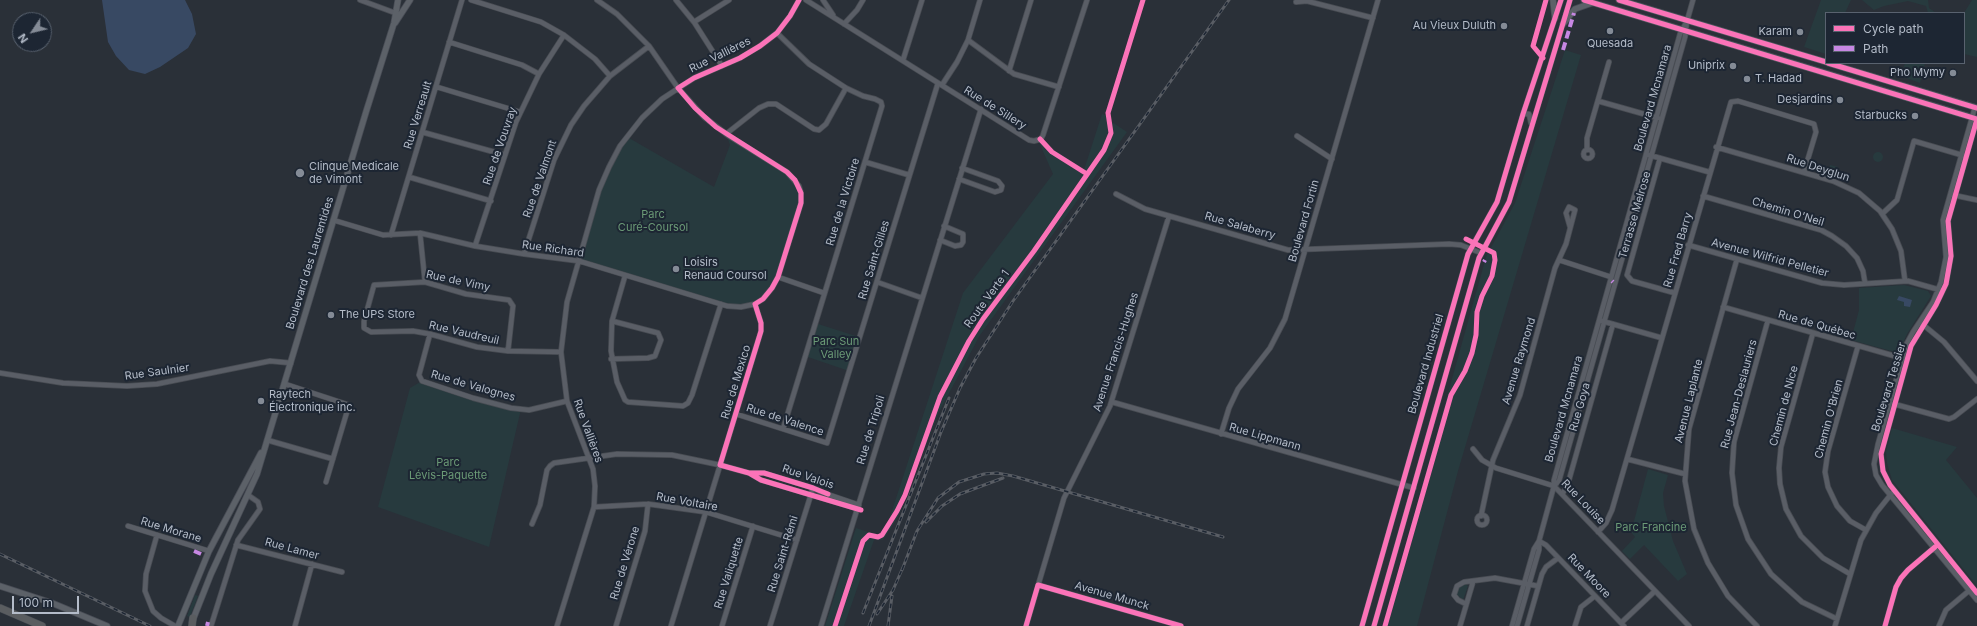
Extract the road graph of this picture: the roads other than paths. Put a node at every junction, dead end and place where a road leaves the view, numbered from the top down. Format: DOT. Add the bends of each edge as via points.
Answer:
graph roads {
  1 [pos="360,0"];
  2 [pos="398,0"];
  3 [pos="410,0"];
  4 [pos="462,0"];
  5 [pos="471,0"];
  6 [pos="597,0"];
  7 [pos="676,0"];
  8 [pos="729,0"];
  9 [pos="799,0"];
  10 [pos="806,0"];
  11 [pos="823,0"];
  12 [pos="863,0"];
  13 [pos="922,0"];
  14 [pos="980,0"];
  15 [pos="1031,0"];
  16 [pos="1087,0"];
  17 [pos="1378,0"];
  18 [pos="1553,0"];
  19 [pos="1561,0"];
  20 [pos="1570,0"];
  21 [pos="1584,0"];
  22 [pos="1619,0"];
  23 [pos="1693,0"];
  24 [pos="1296,2"];
  25 [pos="1593,3"];
  26 [pos="398,14"];
  27 [pos="1373,18"];
  28 [pos="1555,18"];
  29 [pos="836,19"];
  30 [pos="1687,20"];
  31 [pos="694,22"];
  32 [pos="844,24"];
  33 [pos="1563,24"];
  34 [pos="1684,30"];
  35 [pos="777,33"];
  36 [pos="564,35"];
  37 [pos="968,40"];
  38 [pos="449,42"];
  39 [pos="649,46"];
  40 [pos="903,60"];
  41 [pos="1609,62"];
  42 [pos="1825,62"];
  43 [pos="1830,64"];
  44 [pos="722,66"];
  45 [pos="1010,71"];
  46 [pos="539,74"];
  47 [pos="610,76"];
  48 [pos="940,84"];
  49 [pos="437,87"];
  50 [pos="1059,87"];
  51 [pos="678,88"];
  52 [pos="846,88"];
  53 [pos="1598,101"];
  54 [pos="1976,108"];
  55 [pos="981,110"];
  56 [pos="520,112"];
  57 [pos="1523,114"];
  58 [pos="1659,118"];
  59 [pos="1975,118"];
  60 [pos="1532,125"];
  61 [pos="422,132"];
  62 [pos="726,134"];
  63 [pos="1297,136"];
  64 [pos="1716,147"];
  65 [pos="1587,150"];
  66 [pos="505,155"];
  67 [pos="1648,155"];
  68 [pos="1964,155"];
  69 [pos="1660,158"];
  70 [pos="1332,159"];
  71 [pos="865,162"];
  72 [pos="962,168"];
  73 [pos="1709,172"];
  74 [pos="1804,172"];
  75 [pos="909,176"];
  76 [pos="409,177"];
  77 [pos="959,179"];
  78 [pos="1116,194"];
  79 [pos="1953,195"];
  80 [pos="1703,196"];
  81 [pos="1977,200"];
  82 [pos="491,201"];
  83 [pos="1882,214"];
  84 [pos="1169,216"];
  85 [pos="333,220"];
  86 [pos="944,226"];
  87 [pos="1570,227"];
  88 [pos="420,233"];
  89 [pos="391,235"];
  90 [pos="940,240"];
  91 [pos="1688,245"];
  92 [pos="475,246"];
  93 [pos="1470,248"];
  94 [pos="1305,249"];
  95 [pos="1481,253"];
  96 [pos="524,254"];
  97 [pos="1737,259"];
  98 [pos="1559,260"];
  99 [pos="579,261"];
  100 [pos="625,276"];
  101 [pos="778,277"];
  102 [pos="1611,277"];
  103 [pos="1905,281"];
  104 [pos="425,282"];
  105 [pos="877,282"];
  106 [pos="1865,283"];
  107 [pos="1941,290"];
  108 [pos="824,293"];
  109 [pos="1675,293"];
  110 [pos="922,298"];
  111 [pos="721,304"];
  112 [pos="755,304"];
  113 [pos="1723,307"];
  114 [pos="1768,320"];
  115 [pos="612,321"];
  116 [pos="1601,321"];
  117 [pos="1922,323"];
  118 [pos="1613,324"];
  119 [pos="364,328"];
  120 [pos="1813,333"];
  121 [pos="430,334"];
  122 [pos="1662,338"];
  123 [pos="1858,346"];
  124 [pos="508,351"];
  125 [pos="561,352"];
  126 [pos="612,358"];
  127 [pos="1904,359"];
  128 [pos="290,363"];
  129 [pos="0,373"];
  130 [pos="1976,380"];
  131 [pos="285,384"];
  132 [pos="1977,399"];
  133 [pos="567,401"];
  134 [pos="1112,402"];
  135 [pos="1894,404"];
  136 [pos="736,414"];
  137 [pos="782,429"];
  138 [pos="1222,434"];
  139 [pos="267,440"];
  140 [pos="827,443"];
  141 [pos="1473,449"];
  142 [pos="589,458"];
  143 [pos="1627,459"];
  144 [pos="333,460"];
  145 [pos="720,465"];
  146 [pos="1492,466"];
  147 [pos="749,473"];
  148 [pos="1685,474"];
  149 [pos="326,482"];
  150 [pos="1402,485"];
  151 [pos="1554,486"];
  152 [pos="813,488"];
  153 [pos="1414,488"];
  154 [pos="1892,493"];
  155 [pos="1562,494"];
  156 [pos="248,495"];
  157 [pos="811,495"];
  158 [pos="648,504"];
  159 [pos="594,507"];
  160 [pos="858,507"];
  161 [pos="706,512"];
  162 [pos="1481,516"];
  163 [pos="532,524"];
  164 [pos="128,526"];
  165 [pos="753,526"];
  166 [pos="1866,530"];
  167 [pos="1598,532"];
  168 [pos="157,535"];
  169 [pos="797,540"];
  170 [pos="1539,542"];
  171 [pos="236,544"];
  172 [pos="1936,546"];
  173 [pos="208,551"];
  174 [pos="1558,558"];
  175 [pos="312,564"];
  176 [pos="342,572"];
  177 [pos="1850,574"];
  178 [pos="1473,582"];
  179 [pos="1526,583"];
  180 [pos="1038,585"];
  181 [pos="0,586"];
  182 [pos="1538,586"];
  183 [pos="1971,589"];
  184 [pos="1655,591"];
  185 [pos="1977,593"];
  186 [pos="1595,596"];
  187 [pos="1977,600"];
  188 [pos="1466,604"];
  189 [pos="0,608"];
  190 [pos="193,618"];
  191 [pos="1837,619"];
  192 [pos="1623,624"];
  193 [pos="42,626"];
  194 [pos="108,626"];
  195 [pos="175,626"];
  196 [pos="178,626"];
  197 [pos="192,626"];
  198 [pos="211,626"];
  199 [pos="295,626"];
  200 [pos="557,626"];
  201 [pos="616,626"];
  202 [pos="671,626"];
  203 [pos="722,626"];
  204 [pos="770,626"];
  205 [pos="821,626"];
  206 [pos="1026,626"];
  207 [pos="1181,626"];
  208 [pos="1362,626"];
  209 [pos="1374,626"];
  210 [pos="1460,626"];
  211 [pos="1512,626"];
  212 [pos="1517,626"];
  213 [pos="1527,626"];
  214 [pos="1575,626"];
  215 [pos="1689,626"];
  216 [pos="1757,626"];
  217 [pos="1835,626"];
  218 [pos="1885,626"];
  219 [pos="1939,626"];
  1 -- 26 [label="street"];
  2 -- 26 [label="main road"];
  3 -- 26 [label="main road, Boulevard des Laurentides"];
  4 -- 38 [label="street, Rue Verreault"];
  5 -- 36 [label="street" via="541,22"];
  6 -- 39 [label="street" via="616,14"];
  7 -- 31 [label="street"];
  8 -- 31 [label="street"];
  9 -- 35 [label="street, Rue Vallières"];
  10 -- 29 [label="street, Rue de Sillery"];
  11 -- 29 [label="street, Rue de Sillery"];
  12 -- 32 [label="street"];
  13 -- 40 [label="street"];
  14 -- 37 [label="street, Rue Saint-Gilles"];
  15 -- 45 [label="street"];
  16 -- 50 [label="street, Rue de Sillery"];
  17 -- 27 [label="street, Boulevard Fortin"];
  18 -- 28 [label="main road"];
  19 -- 28 [label="street, Boulevard Industriel"];
  20 -- 33 [label="street, Boulevard Industriel"];
  21 -- 25 [label="main road"];
  22 -- 30 [label="main road"];
  23 -- 30 [label="street, Boulevard Mcnamara"];
  24 -- 27 [label="street" via="1307,1"];
  25 -- 33 [label="main road" via="1575,8"];
  25 -- 34 [label="main road"];
  26 -- 85 [label="main road, Boulevard des Laurentides"];
  27 -- 70 [label="street, Boulevard Fortin"];
  28 -- 57 [label="street, Boulevard Industriel"];
  29 -- 32 [label="street, Rue de Sillery"];
  30 -- 34 [label="street, Boulevard Mcnamara"];
  30 -- 42 [label="main road"];
  31 -- 44 [label="street"];
  32 -- 40 [label="street, Rue de Sillery"];
  33 -- 60 [label="street, Boulevard Industriel"];
  34 -- 58 [label="street, Boulevard Mcnamara"];
  34 -- 59 [label="main road"];
  35 -- 44 [label="street, Rue Vallières" via="760,46"];
  35 -- 52 [label="street, Rue de la Victoire" via="809,64"];
  36 -- 46 [label="street, Rue de Vouvray"];
  36 -- 47 [label="street" via="595,59"];
  37 -- 45 [label="street"];
  37 -- 48 [label="street, Rue Saint-Gilles" via="957,62"];
  38 -- 46 [label="street" via="522,65"];
  38 -- 49 [label="street, Rue Verreault"];
  39 -- 47 [label="street, Rue de Valmont"];
  39 -- 51 [label="street"];
  40 -- 48 [label="street, Rue de Sillery"];
  41 -- 53 [label="street"];
  43 -- 54 [label="main road"];
  44 -- 51 [label="street, Rue Vallières"];
  45 -- 50 [label="street"];
  46 -- 56 [label="street, Rue de Vouvray"];
  47 -- 96 [label="street, Rue de Valmont" via="584,106 560,145"];
  48 -- 55 [label="street, Rue de Sillery"];
  48 -- 75 [label="street, Rue Saint-Gilles"];
  49 -- 56 [label="street"];
  49 -- 61 [label="street, Rue Verreault"];
  50 -- 55 [label="street, Rue de Sillery" via="1043,135 1038,140 1029,140"];
  51 -- 62 [label="street" via="695,108"];
  51 -- 99 [label="street, Rue Vallières" via="642,118 620,146 599,190"];
  52 -- 62 [label="street" via="826,124 819,130 776,104 768,104"];
  52 -- 71 [label="street, Rue de la Victoire" via="881,102"];
  53 -- 58 [label="street"];
  53 -- 65 [label="street" via="1587,138"];
  54 -- 59 [label="street, Boulevard Tessier"];
  55 -- 72 [label="street, Rue de Tripoli"];
  56 -- 66 [label="street, Rue de Vouvray"];
  57 -- 60 [label="street" via="1529,114"];
  57 -- 93 [label="street, Boulevard Industriel" via="1497,202"];
  58 -- 67 [label="street, Boulevard Mcnamara"];
  59 -- 68 [label="street, Boulevard Tessier"];
  60 -- 95 [label="street, Boulevard Industriel" via="1508,206"];
  61 -- 66 [label="street"];
  61 -- 76 [label="street, Rue Verreault"];
  62 -- 101 [label="street" via="787,172 795,180 801,194 801,203"];
  63 -- 70 [label="street"];
  64 -- 73 [label="street, Rue Fred Barry"];
  64 -- 74 [label="street, Rue Deyglun"];
  64 -- 74 [label="street, Rue Fred Barry" via="1729,104 1738,100 1814,124 1816,132"];
  66 -- 82 [label="street, Rue de Vouvray"];
  67 -- 69 [label="street"];
  67 -- 102 [label="street, Boulevard Mcnamara"];
  67 -- 116 [label="street, Boulevard Mcnamara"];
  68 -- 79 [label="street, Boulevard Tessier"];
  68 -- 83 [label="street" via="1914,141 1897,200"];
  69 -- 73 [label="street"];
  69 -- 109 [label="street, Terrasse Melrose" via="1628,277"];
  70 -- 94 [label="street, Boulevard Fortin"];
  71 -- 75 [label="street"];
  71 -- 108 [label="street, Rue de la Victoire"];
  72 -- 77 [label="street, Rue de Tripoli"];
  72 -- 77 [label="street" via="998,182 1002,186 1001,190 995,192"];
  73 -- 80 [label="street, Rue Fred Barry"];
  74 -- 83 [label="street, Rue Deyglun" via="1850,188 1868,200"];
  75 -- 105 [label="street, Rue Saint-Gilles"];
  76 -- 82 [label="street"];
  76 -- 89 [label="street, Rue Verreault"];
  77 -- 86 [label="street, Rue de Tripoli"];
  78 -- 84 [label="street, Rue Salaberry" via="1143,208"];
  79 -- 81 [label="street"];
  79 -- 107 [label="street, Boulevard Tessier" via="1948,223 1950,265"];
  80 -- 91 [label="street, Rue Fred Barry"];
  80 -- 106 [label="street, Chemin O'Neil" via="1821,230 1846,246 1854,255 1862,268"];
  82 -- 92 [label="street, Rue de Vouvray"];
  83 -- 103 [label="street, Rue Deyglun" via="1898,242 1904,264"];
  84 -- 94 [label="street, Rue Salaberry" via="1285,249"];
  84 -- 134 [label="street, Avenue Francis-Hughes"];
  85 -- 89 [label="street, Rue Richard" via="379,234"];
  85 -- 128 [label="main road, Boulevard des Laurentides"];
  86 -- 90 [label="street, Rue de Tripoli"];
  86 -- 90 [label="street" via="962,234 963,242 955,246"];
  87 -- 98 [label="street, Avenue Raymond"];
  88 -- 89 [label="street, Rue Richard"];
  88 -- 92 [label="street, Rue Richard"];
  88 -- 104 [label="street"];
  90 -- 110 [label="street, Rue de Tripoli"];
  91 -- 97 [label="street, Avenue Wilfrid Pelletier"];
  91 -- 109 [label="street, Rue Fred Barry"];
  92 -- 96 [label="street, Rue Richard"];
  93 -- 94 [label="street, Rue Salaberry" via="1449,244"];
  93 -- 95 [label="street, Rue Salaberry"];
  93 -- 150 [label="street, Boulevard Industriel"];
  94 -- 138 [label="street, Boulevard Fortin" via="1281,329 1268,351 1238,389 1229,408"];
  95 -- 153 [label="street, Boulevard Industriel"];
  96 -- 99 [label="street, Rue Richard"];
  97 -- 106 [label="street, Avenue Wilfrid Pelletier" via="1822,283"];
  97 -- 113 [label="street, Avenue Laplante"];
  98 -- 102 [label="street"];
  98 -- 146 [label="street, Avenue Raymond" via="1520,395"];
  99 -- 100 [label="street, Rue Richard"];
  99 -- 125 [label="street, Rue Vallières" via="567,302"];
  100 -- 111 [label="street, Rue Richard"];
  100 -- 115 [label="street"];
  101 -- 108 [label="street"];
  101 -- 112 [label="street" via="772,288"];
  102 -- 116 [label="street, Boulevard Mcnamara"];
  103 -- 106 [label="street, Avenue Wilfrid Pelletier"];
  103 -- 107 [label="street, Avenue Wilfrid Pelletier"];
  104 -- 119 [label="street, Rue de Vimy" via="374,285"];
  104 -- 124 [label="street, Rue de Vimy" via="466,294 509,300 513,306"];
  105 -- 110 [label="street"];
  105 -- 140 [label="street, Rue Saint-Gilles"];
  107 -- 117 [label="street, Boulevard Tessier"];
  108 -- 137 [label="street, Rue de la Victoire"];
  109 -- 122 [label="street, Rue Fred Barry"];
  110 -- 160 [label="street, Rue de Tripoli"];
  111 -- 112 [label="street, Rue Richard" via="741,307"];
  111 -- 126 [label="street" via="692,395 683,406 624,400"];
  112 -- 136 [label="street, Rue de Mexico" via="761,331"];
  113 -- 114 [label="street, Rue de Québec"];
  113 -- 148 [label="street, Avenue Laplante" via="1689,429"];
  114 -- 120 [label="street, Rue de Québec"];
  114 -- 191 [label="street, Rue Jean-Deslauriers" via="1734,442 1732,474 1736,505 1748,539 1771,574 1802,602"];
  115 -- 126 [label="street"];
  115 -- 126 [label="street" via="658,333 661,340 655,356"];
  116 -- 118 [label="street"];
  116 -- 151 [label="street, Boulevard Mcnamara" via="1559,481"];
  117 -- 127 [label="street, Boulevard Tessier"];
  117 -- 130 [label="street" via="1944,342"];
  118 -- 122 [label="street"];
  118 -- 155 [label="street, Rue Goya" via="1567,487"];
  119 -- 121 [label="street, Rue Vaudreuil" via="370,332 413,331"];
  120 -- 123 [label="street, Rue de Québec"];
  120 -- 177 [label="street, Chemin de Nice" via="1781,447 1780,484 1786,509 1801,536 1823,558"];
  121 -- 124 [label="street, Rue Vaudreuil" via="477,347"];
  121 -- 133 [label="street, Rue de Valognes" via="419,375 422,380 511,408 529,410"];
  122 -- 143 [label="street, Rue Fred Barry"];
  123 -- 127 [label="street, Rue de Québec"];
  123 -- 166 [label="street, Chemin O'Brien" via="1828,451 1825,472 1828,488 1836,506 1850,521"];
  124 -- 125 [label="street, Rue Vaudreuil"];
  125 -- 133 [label="street, Rue Vallières"];
  127 -- 135 [label="street, Boulevard Tessier"];
  127 -- 154 [label="street, Boulevard Tessier" via="1875,461 1877,478"];
  128 -- 129 [label="street, Rue Saulnier" via="270,361 157,384 127,386 63,383"];
  128 -- 131 [label="main road, Boulevard des Laurentides"];
  131 -- 139 [label="main road, Boulevard des Laurentides"];
  131 -- 144 [label="street" via="349,405"];
  132 -- 135 [label="street" via="1949,419"];
  133 -- 142 [label="street, Rue Vallières"];
  134 -- 138 [label="street, Rue Lippmann"];
  134 -- 180 [label="street, Avenue Francis-Hughes" via="1066,493"];
  135 -- 154 [label="street, Boulevard Tessier" via="1881,458"];
  136 -- 137 [label="street, Rue de Valence"];
  136 -- 145 [label="street, Rue de Mexico"];
  137 -- 140 [label="street, Rue de Valence"];
  138 -- 150 [label="street, Rue Lippmann"];
  139 -- 144 [label="street"];
  139 -- 156 [label="main road, Boulevard des Laurentides"];
  139 -- 173 [label="main road, Boulevard des Laurentides"];
  141 -- 146 [label="street, Rue Louise" via="1482,460"];
  142 -- 145 [label="street, Rue Valois" via="617,454 672,455"];
  142 -- 159 [label="street, Rue Vallières" via="595,486"];
  142 -- 163 [label="street, Rue Valois" via="554,463 550,466 540,505"];
  143 -- 148 [label="street"];
  143 -- 167 [label="street, Rue Fred Barry" via="1611,514"];
  144 -- 149 [label="street"];
  145 -- 147 [label="street, Rue Valois"];
  145 -- 161 [label="street, Rue de Mexico"];
  146 -- 151 [label="street, Rue Louise"];
  146 -- 162 [label="street, Avenue Raymond"];
  147 -- 152 [label="street, Rue Valois" via="764,473"];
  147 -- 157 [label="street, Rue Valois" via="761,480"];
  148 -- 216 [label="street, Avenue Laplante" via="1690,514 1702,552 1724,591"];
  150 -- 153 [label="street, Rue Lippmann"];
  150 -- 208 [label="street, Boulevard Industriel"];
  151 -- 155 [label="street, Rue Louise"];
  151 -- 170 [label="street, Boulevard Mcnamara"];
  152 -- 157 [label="street, Rue Saint-Rémi"];
  152 -- 160 [label="street, Rue Valois"];
  153 -- 209 [label="street, Boulevard Industriel"];
  154 -- 166 [label="street"];
  154 -- 172 [label="street, Boulevard Tessier"];
  155 -- 167 [label="street, Rue Louise"];
  156 -- 171 [label="street" via="258,502 260,509"];
  156 -- 190 [label="main road, Boulevard des Laurentides"];
  157 -- 160 [label="street, Rue Valois"];
  157 -- 169 [label="street, Rue Saint-Rémi"];
  158 -- 159 [label="street, Rue Voltaire"];
  158 -- 161 [label="street, Rue Voltaire"];
  158 -- 201 [label="street, Rue de Vérone" via="645,531"];
  159 -- 200 [label="street, Rue Vallières"];
  160 -- 205 [label="street, Rue de Tripoli"];
  161 -- 165 [label="street, Rue Voltaire"];
  161 -- 202 [label="street, Rue de Mexico"];
  164 -- 168 [label="street, Rue Morane"];
  165 -- 169 [label="street, Rue Voltaire"];
  165 -- 203 [label="street, Rue Valiquette"];
  166 -- 177 [label="street"];
  167 -- 184 [label="street, Rue Louise"];
  168 -- 173 [label="street, Rue Morane"];
  168 -- 195 [label="street" via="146,574 145,591 153,611"];
  169 -- 204 [label="street, Rue Saint-Rémi"];
  170 -- 174 [label="street, Rue Moore"];
  170 -- 179 [label="street, Boulevard Mcnamara" via="1534,548"];
  171 -- 175 [label="street, Rue Lamer"];
  171 -- 198 [label="street"];
  172 -- 183 [label="street, Boulevard Tessier"];
  172 -- 218 [label="street" via="1901,578"];
  173 -- 196 [label="main road, Boulevard des Laurentides"];
  174 -- 182 [label="street" via="1544,569"];
  174 -- 186 [label="street, Rue Moore"];
  175 -- 176 [label="street, Rue Lamer"];
  175 -- 199 [label="street"];
  177 -- 191 [label="street"];
  178 -- 179 [label="street" via="1494,578"];
  178 -- 188 [label="street"];
  178 -- 188 [label="street" via="1460,584 1455,590 1456,598"];
  179 -- 182 [label="street"];
  179 -- 211 [label="street, Boulevard Mcnamara"];
  179 -- 212 [label="street, Boulevard Mcnamara"];
  180 -- 206 [label="street, Avenue Francis-Hughes"];
  180 -- 207 [label="street, Avenue Munck"];
  181 -- 194 [label="main road" via="52,603"];
  182 -- 213 [label="street"];
  183 -- 185 [label="street, Boulevard Tessier"];
  183 -- 187 [label="street, Boulevard Tessier"];
  183 -- 219 [label="street" via="1946,610"];
  184 -- 192 [label="street"];
  184 -- 215 [label="street, Rue Louise"];
  186 -- 192 [label="street, Rue Moore"];
  186 -- 214 [label="street" via="1581,608"];
  188 -- 210 [label="street"];
  189 -- 193 [label="highway"];
  190 -- 197 [label="highway"];
  191 -- 217 [label="street"];
}
